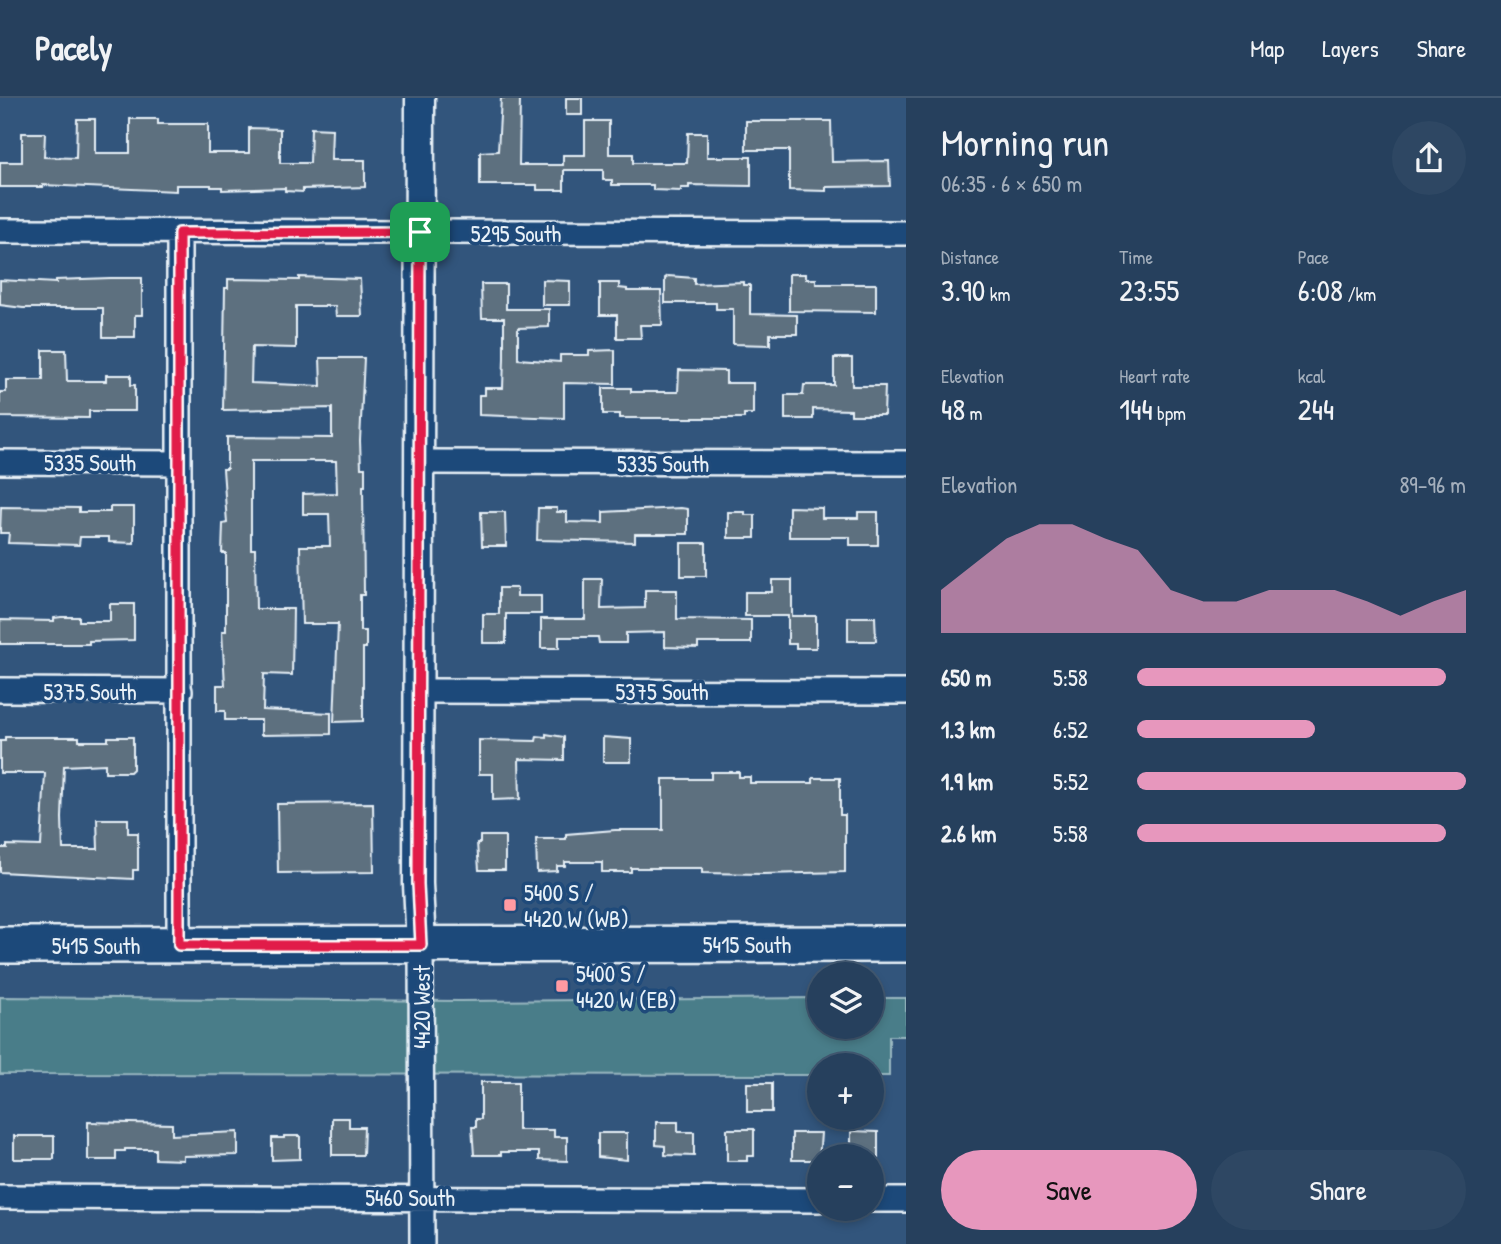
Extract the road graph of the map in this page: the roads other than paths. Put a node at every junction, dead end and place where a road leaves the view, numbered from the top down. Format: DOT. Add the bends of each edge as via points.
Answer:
graph roads {
  1 [pos="420,98"];
  2 [pos="0,231"];
  3 [pos="420,232"];
  4 [pos="179,233"];
  5 [pos="906,233"];
  6 [pos="0,462"];
  7 [pos="179,463"];
  8 [pos="419,463"];
  9 [pos="906,463"];
  10 [pos="0,690"];
  11 [pos="180,691"];
  12 [pos="419,691"];
  13 [pos="906,692"];
  14 [pos="906,944"];
  15 [pos="0,945"];
  16 [pos="179,945"];
  17 [pos="421,945"];
  18 [pos="0,1197"];
  19 [pos="421,1197"];
  20 [pos="807,1200"];
  21 [pos="884,1200"];
  22 [pos="906,1200"];
  23 [pos="422,1244"];
  1 -- 3 [label="street, 4420 West"];
  2 -- 4 [label="street, 5295 South"];
  3 -- 4 [label="street, 5295 South"];
  3 -- 5 [label="street, 5295 South"];
  3 -- 8 [label="street, 4420 West"];
  4 -- 7 [label="street"];
  6 -- 7 [label="street, 5335 South"];
  7 -- 11 [label="street"];
  8 -- 9 [label="street, 5335 South"];
  8 -- 12 [label="street, 4420 West"];
  10 -- 11 [label="street, 5375 South"];
  11 -- 16 [label="street"];
  12 -- 13 [label="street, 5375 South"];
  12 -- 17 [label="street, 4420 West"];
  14 -- 17 [label="main road, 5415 South"];
  15 -- 16 [label="main road, 5415 South"];
  16 -- 17 [label="main road, 5415 South"];
  17 -- 19 [label="street, 4420 West"];
  18 -- 19 [label="street, 5460 South"];
  19 -- 20 [label="street, 5460 South"];
  19 -- 23 [label="street, 4420 West"];
  21 -- 22 [label="street"];
}
